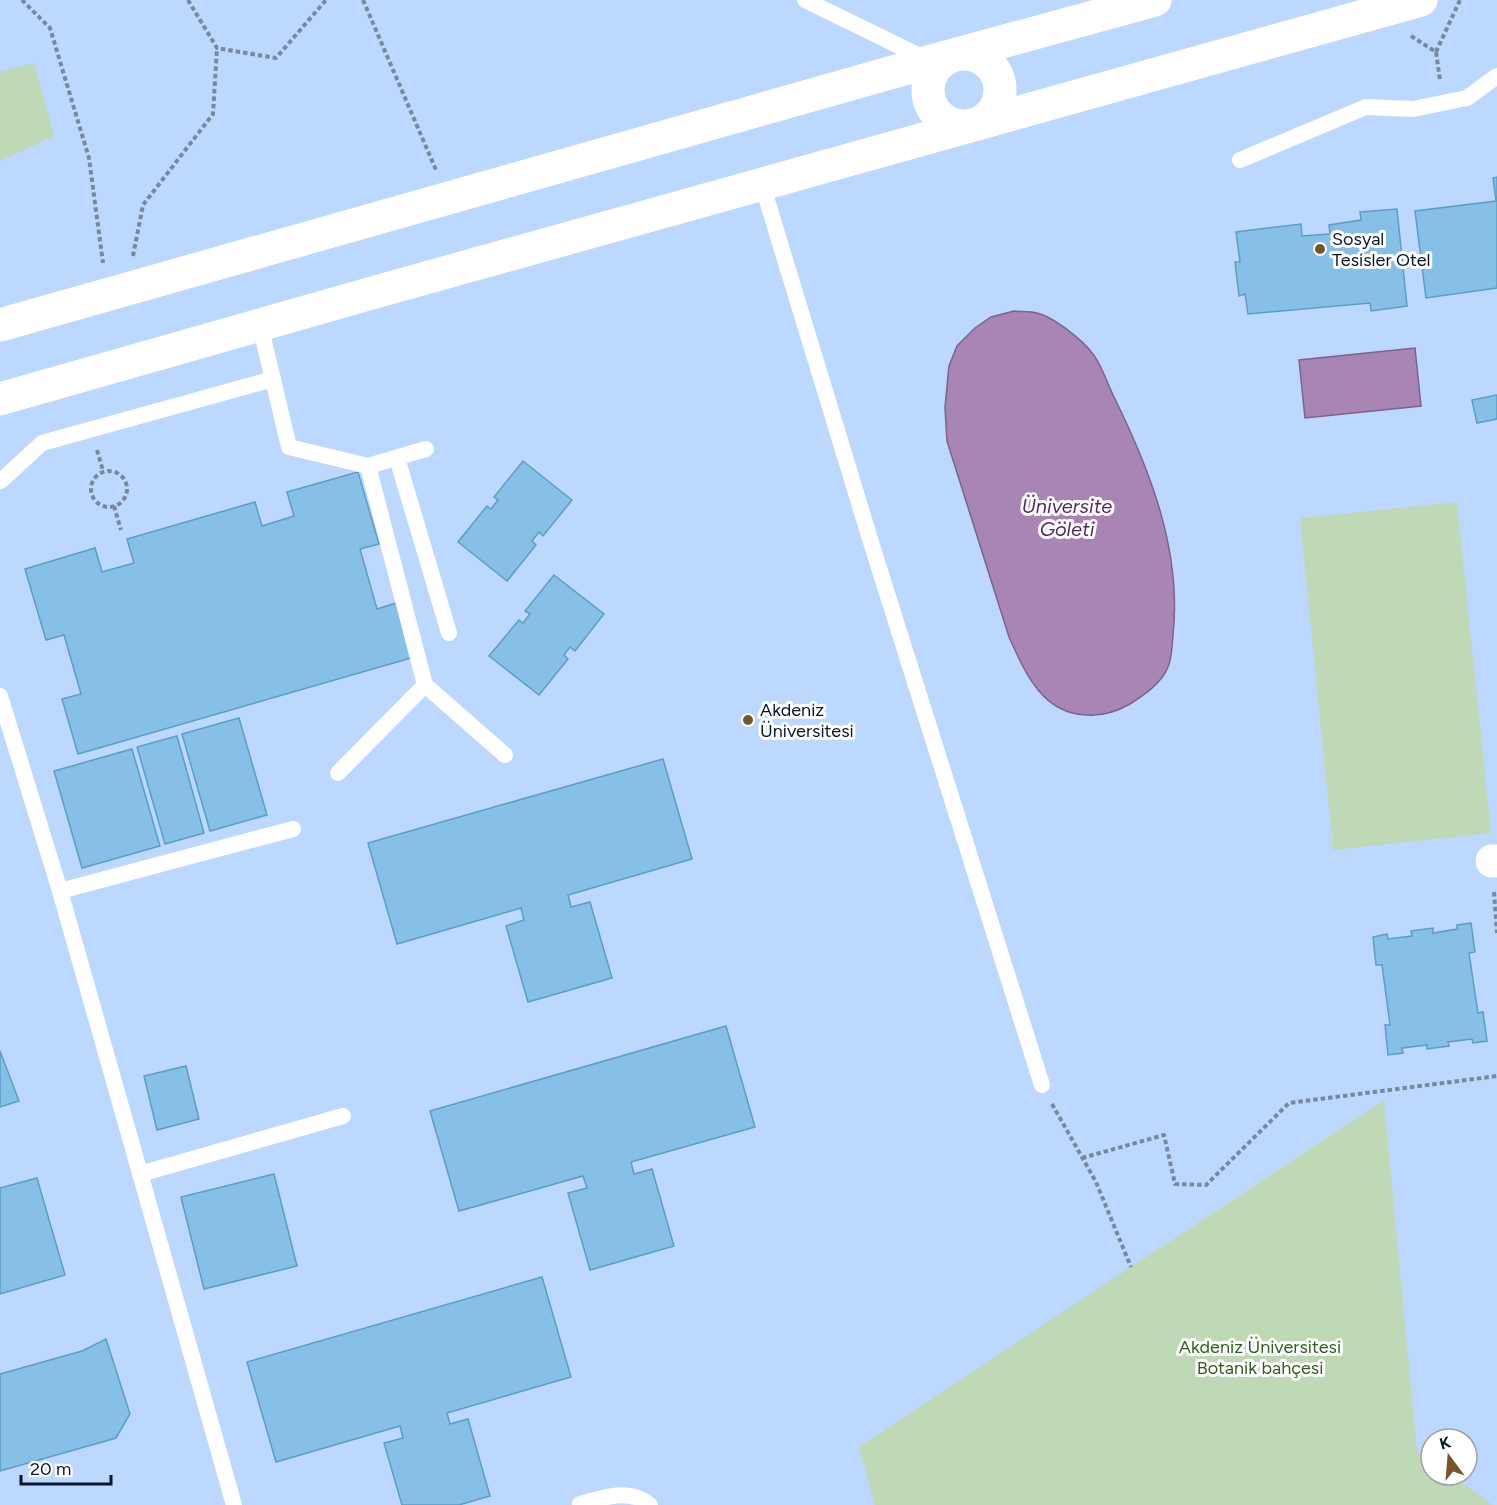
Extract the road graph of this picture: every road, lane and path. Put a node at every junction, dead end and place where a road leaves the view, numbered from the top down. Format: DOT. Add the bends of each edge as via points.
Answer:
graph roads {
  1 [pos="22,0"];
  2 [pos="188,0"];
  3 [pos="326,0"];
  4 [pos="363,0"];
  5 [pos="805,0"];
  6 [pos="1155,0"];
  7 [pos="1421,0"];
  8 [pos="1460,0"];
  9 [pos="1375,13"];
  10 [pos="217,48"];
  11 [pos="1436,52"];
  12 [pos="942,58"];
  13 [pos="1497,76"];
  14 [pos="1444,103"];
  15 [pos="974,125"];
  16 [pos="1240,160"];
  17 [pos="762,184"];
  18 [pos="449,199"];
  19 [pos="118,291"];
  20 [pos="0,325"];
  21 [pos="260,325"];
  22 [pos="273,379"];
  23 [pos="0,399"];
  24 [pos="426,449"];
  25 [pos="397,458"];
  26 [pos="368,466"];
  27 [pos="1,481"];
  28 [pos="114,506"];
  29 [pos="121,530"];
  30 [pos="448,633"];
  31 [pos="425,685"];
  32 [pos="0,696"];
  33 [pos="505,755"];
  34 [pos="338,773"];
  35 [pos="293,828"];
  36 [pos="1495,861"];
  37 [pos="60,891"];
  38 [pos="1497,933"];
  39 [pos="1497,1076"];
  40 [pos="1042,1085"];
  41 [pos="343,1116"];
  42 [pos="1082,1158"];
  43 [pos="140,1174"];
  44 [pos="1131,1268"];
  45 [pos="580,1504"];
  46 [pos="234,1505"];
  47 [pos="650,1505"];
  1 -- 19 [label="path" via="50,28 89,158 104,271"];
  2 -- 10 [label="path"];
  3 -- 10 [label="path" via="276,57"];
  4 -- 18 [label="path"];
  5 -- 12 [label="lane"];
  6 -- 12 [label="street"];
  7 -- 9 [label="street"];
  8 -- 11 [label="path"];
  9 -- 11 [label="path"];
  9 -- 15 [label="street"];
  10 -- 19 [label="path" via="213,114 143,205"];
  11 -- 14 [label="path"];
  12 -- 15 [label="street" via="931,73 929,101 946,123"];
  12 -- 15 [label="street" via="963,54 981,58 995,71 999,80 996,108"];
  12 -- 18 [label="street"];
  13 -- 14 [label="lane" via="1467,98"];
  14 -- 16 [label="lane" via="1413,109 1366,107"];
  15 -- 17 [label="street"];
  17 -- 21 [label="street"];
  17 -- 40 [label="lane"];
  18 -- 19 [label="street"];
  19 -- 20 [label="street"];
  21 -- 22 [label="lane"];
  21 -- 23 [label="street"];
  22 -- 26 [label="lane" via="289,447"];
  22 -- 27 [label="lane" via="42,443"];
  24 -- 25 [label="lane"];
  25 -- 26 [label="lane"];
  25 -- 30 [label="lane"];
  26 -- 31 [label="lane"];
  28 -- 28 [label="path" via="125,497 126,483 117,472 103,471 92,480 91,494 100,505"];
  28 -- 29 [label="path"];
  31 -- 33 [label="lane"];
  31 -- 34 [label="lane"];
  32 -- 37 [label="lane"];
  35 -- 37 [label="lane"];
  36 -- 38 [label="path"];
  37 -- 43 [label="lane"];
  39 -- 42 [label="path" via="1289,1102 1206,1185 1175,1184 1164,1135"];
  40 -- 42 [label="path"];
  41 -- 43 [label="lane"];
  42 -- 44 [label="path" via="1096,1182"];
  43 -- 46 [label="lane"];
  45 -- 47 [label="lane" via="620,1494"];
}
